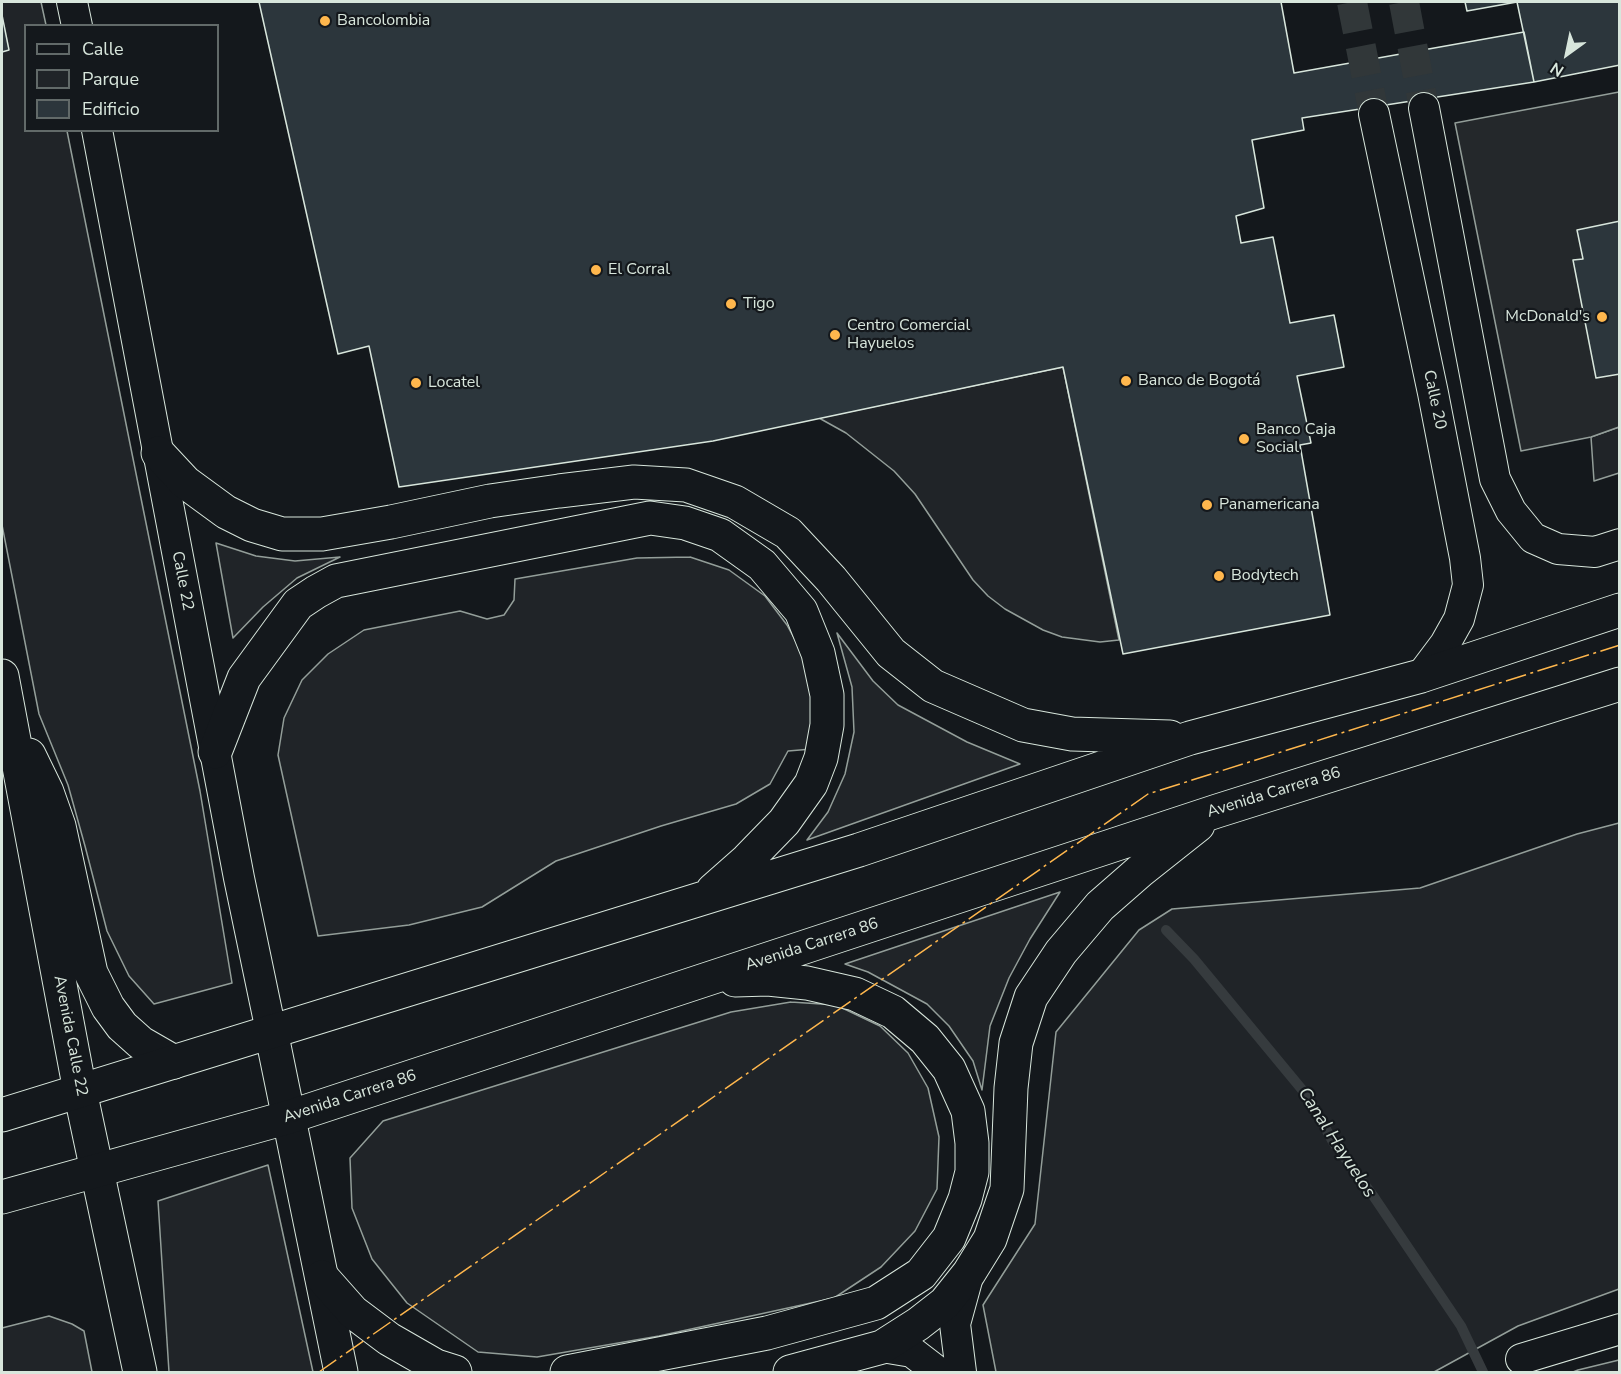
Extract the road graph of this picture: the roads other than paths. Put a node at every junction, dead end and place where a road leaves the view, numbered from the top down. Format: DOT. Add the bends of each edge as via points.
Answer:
graph roads {
  1 [pos="72,2"];
  2 [pos="77,24"];
  3 [pos="1424,108"];
  4 [pos="1374,114"];
  5 [pos="97,132"];
  6 [pos="158,453"];
  7 [pos="1620,544"];
  8 [pos="1620,610"];
  9 [pos="1421,676"];
  10 [pos="1620,684"];
  11 [pos="4,687"];
  12 [pos="1190,738"];
  13 [pos="215,752"];
  14 [pos="1217,811"];
  15 [pos="703,898"];
  16 [pos="706,981"];
  17 [pos="271,1031"];
  18 [pos="174,1062"];
  19 [pos="80,1091"];
  20 [pos="2,1115"];
  21 [pos="289,1117"];
  22 [pos="97,1170"];
  23 [pos="2,1197"];
  24 [pos="969,1273"];
  25 [pos="321,1276"];
  26 [pos="1620,1329"];
  27 [pos="882,1347"];
  28 [pos="1521,1359"];
  29 [pos="140,1372"];
  30 [pos="341,1372"];
  31 [pos="455,1372"];
  32 [pos="567,1372"];
  33 [pos="790,1372"];
  34 [pos="938,1372"];
  35 [pos="961,1372"];
  1 -- 2 [label="street"];
  3 -- 7 [label="street" via="1496,479 1511,511 1533,538 1558,549 1595,552"];
  4 -- 9 [label="street, Calle 20" via="1433,393 1468,585 1459,619"];
  5 -- 6 [label="street, Calle 22"];
  6 -- 12 [label="main road" via="186,482 226,512 282,534 322,534 559,491 634,483 686,485 735,502 788,533 891,653 933,686 1023,725 1072,734"];
  6 -- 13 [label="street, Calle 22"];
  8 -- 9 [label="main road"];
  9 -- 12 [label="main road"];
  10 -- 14 [label="main road, Avenida Carrera 86"];
  11 -- 18 [label="main road, Avenida Calle 22" via="18,733 59,826 91,973 122,1026 141,1043"];
  11 -- 19 [label="main road, Avenida Calle 22"];
  12 -- 15 [label="main road"];
  13 -- 15 [label="main road" via="244,678 298,604 336,581 650,518 685,524 720,535 762,564 801,611 818,653 827,695 821,758 810,783 784,822"];
  13 -- 17 [label="street, Calle 22"];
  14 -- 16 [label="main road, Avenida Carrera 86"];
  14 -- 24 [label="main road" via="1100,906 1061,952 1031,997 1016,1043 1007,1189 990,1239"];
  15 -- 17 [label="main road"];
  16 -- 21 [label="main road, Avenida Carrera 86"];
  16 -- 32 [label="main road" via="768,979 807,983 855,994 893,1012 925,1039 949,1069 968,1111 972,1172 965,1199 949,1238 921,1274 876,1303 766,1333"];
  17 -- 18 [label="main road"];
  17 -- 21 [label="main road"];
  18 -- 19 [label="main road"];
  19 -- 20 [label="main road"];
  19 -- 22 [label="main road, Avenida Calle 22"];
  21 -- 22 [label="main road, Avenida Carrera 86"];
  21 -- 25 [label="main road"];
  22 -- 23 [label="main road, Avenida Carrera 86"];
  22 -- 29 [label="main road, Avenida Calle 22"];
  24 -- 27 [label="main road" via="945,1303"];
  24 -- 35 [label="street" via="955,1324"];
  25 -- 30 [label="main road"];
  25 -- 31 [label="main road" via="353,1312 389,1339 436,1366"];
  26 -- 28 [label="street"];
  27 -- 33 [label="main road"];
  27 -- 34 [label="street" via="912,1352"];
}
